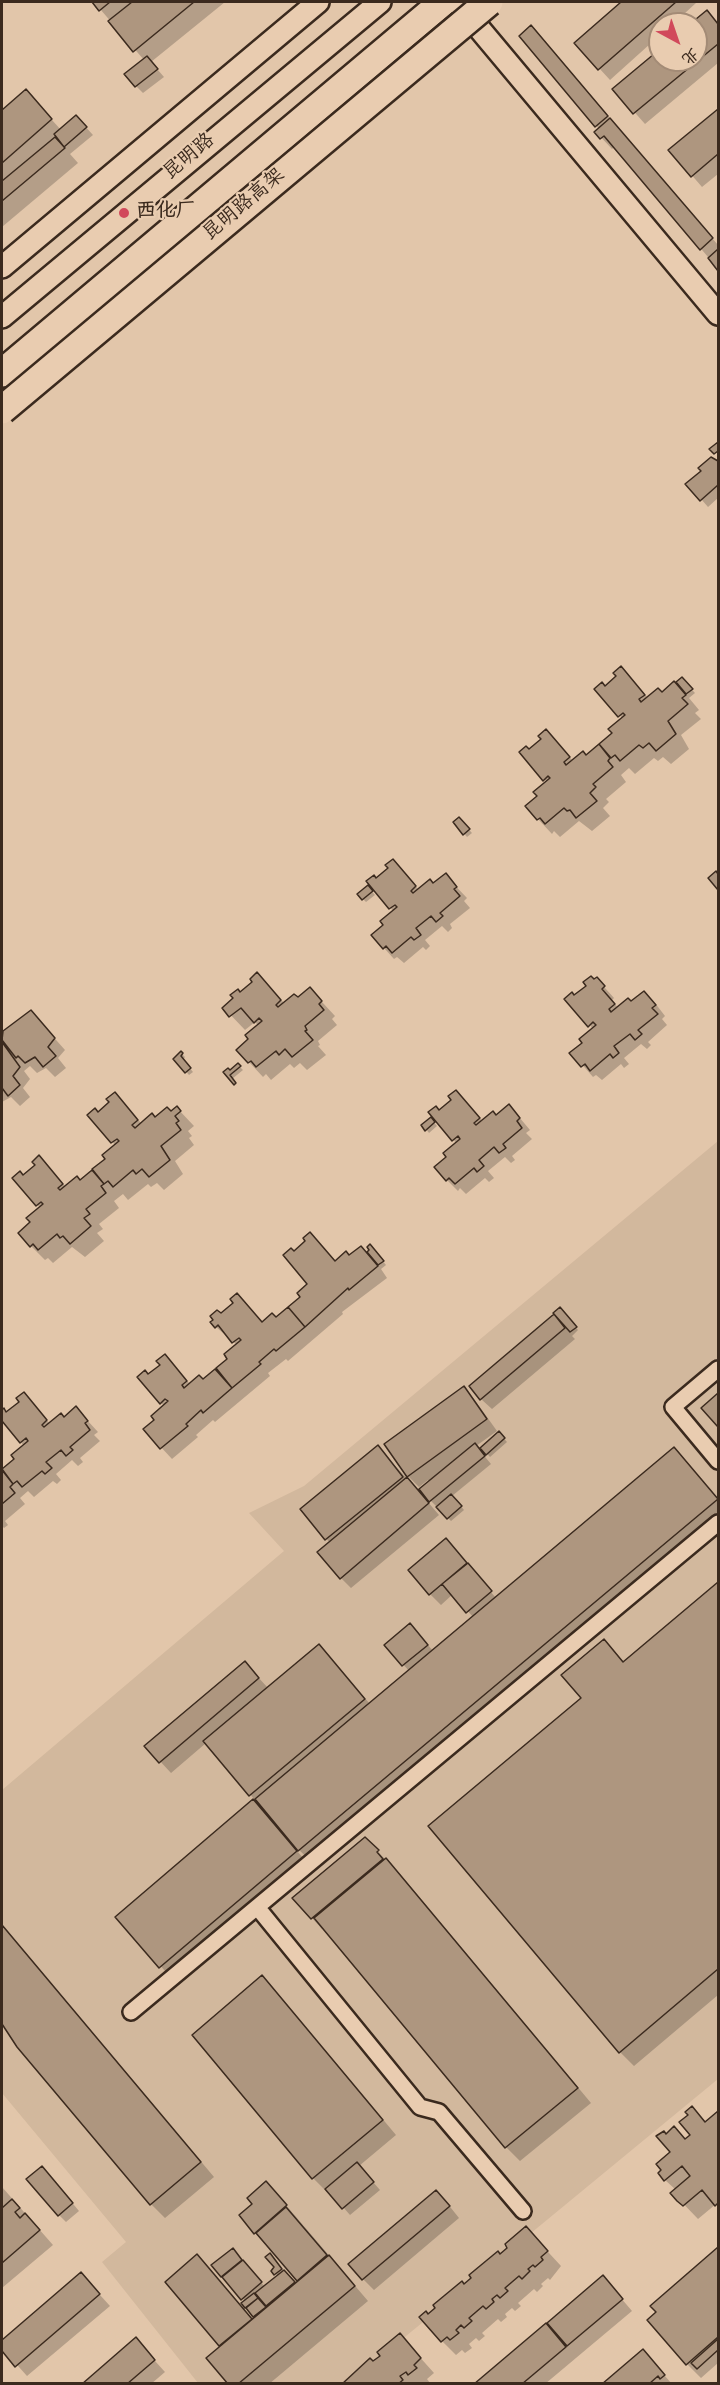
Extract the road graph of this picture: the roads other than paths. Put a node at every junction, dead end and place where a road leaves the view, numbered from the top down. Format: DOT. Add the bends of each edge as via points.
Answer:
graph roads {
  1 [pos="318,2"];
  2 [pos="380,2"];
  3 [pos="443,2"];
  4 [pos="457,2"];
  5 [pos="489,2"];
  6 [pos="2,267"];
  7 [pos="718,314"];
  8 [pos="2,317"];
  9 [pos="2,373"];
  10 [pos="2,410"];
  11 [pos="718,1369"];
  12 [pos="718,1461"];
  13 [pos="718,1523"];
  14 [pos="257,1907"];
  15 [pos="131,2012"];
  16 [pos="523,2211"];
  1 -- 6 [label="main road, 昆明路"];
  2 -- 8 [label="main road, 昆明路"];
  3 -- 9 [label="highway, 昆明路高架"];
  4 -- 7 [label="main road"];
  5 -- 10 [label="highway, 昆明路高架, bridge"];
  11 -- 12 [label="street" via="673,1407"];
  13 -- 14 [label="street"];
  14 -- 15 [label="street"];
  14 -- 16 [label="street" via="420,2107 439,2112"];
}
